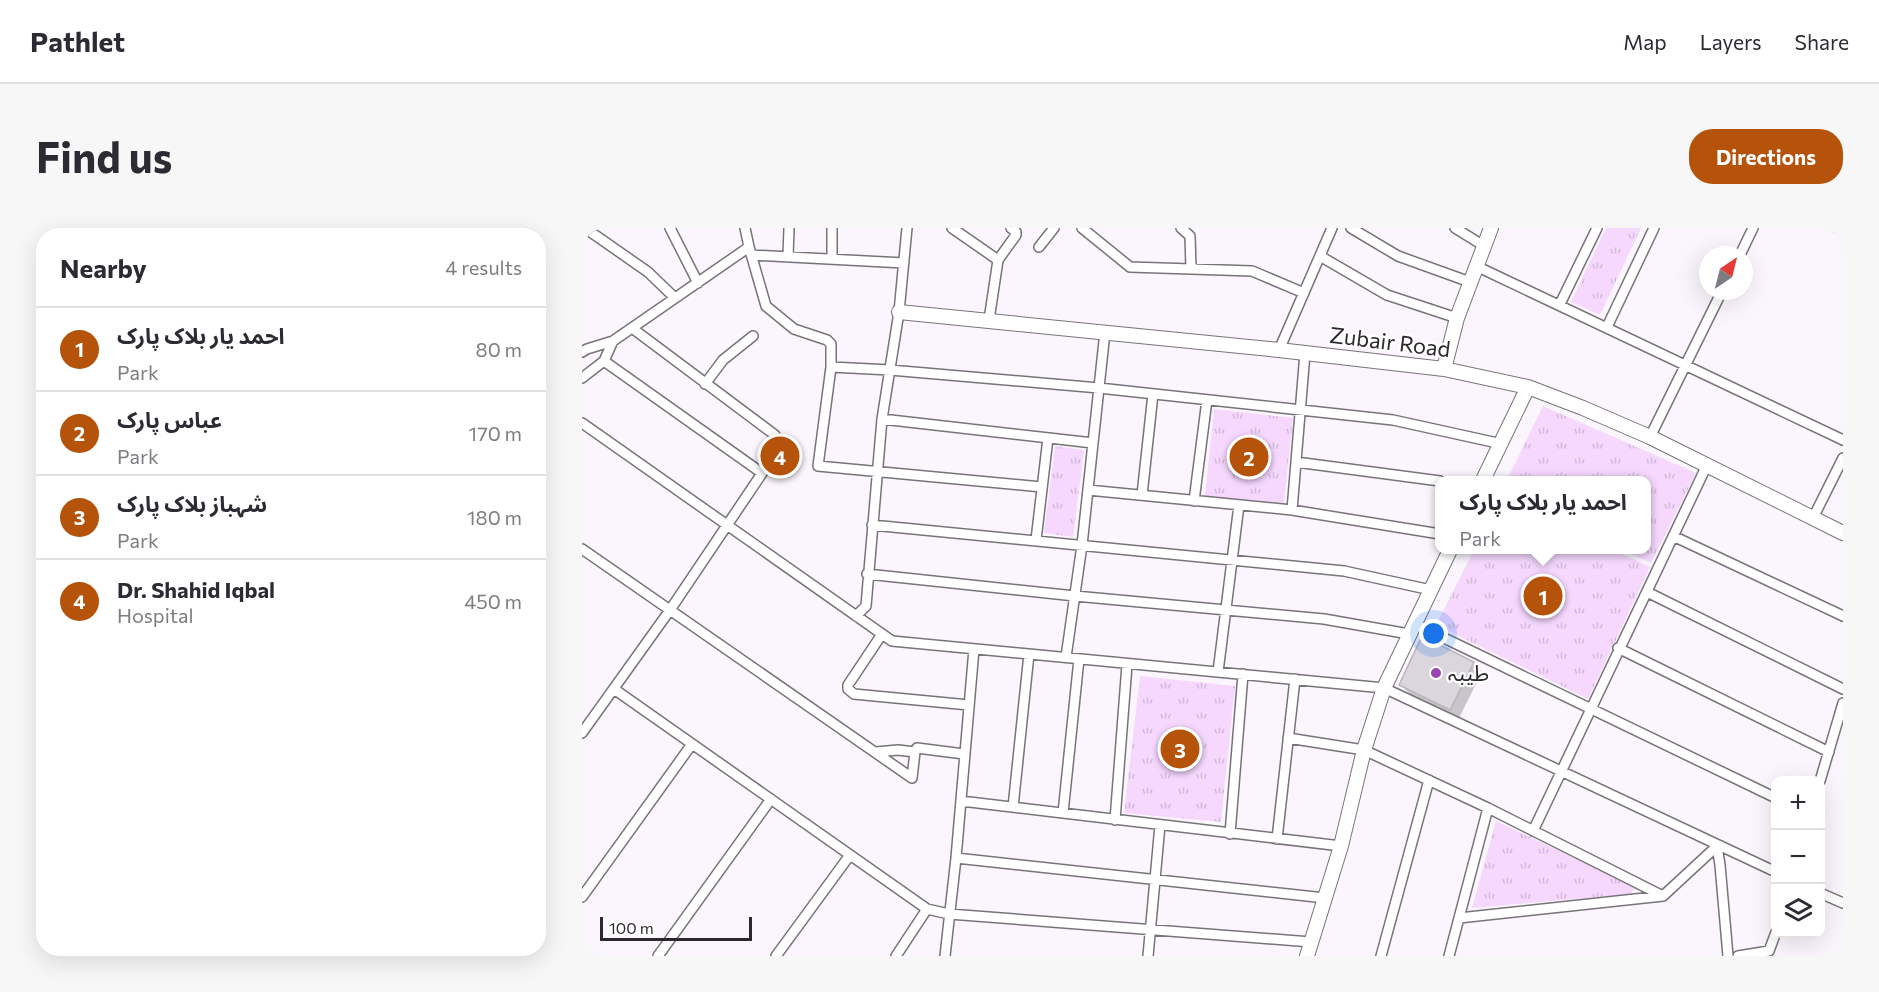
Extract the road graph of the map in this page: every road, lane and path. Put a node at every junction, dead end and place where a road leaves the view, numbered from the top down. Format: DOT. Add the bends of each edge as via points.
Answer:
graph roads {
  1 [pos="585,228"];
  2 [pos="670,228"];
  3 [pos="745,228"];
  4 [pos="789,228"];
  5 [pos="832,228"];
  6 [pos="907,228"];
  7 [pos="951,228"];
  8 [pos="1011,228"];
  9 [pos="1054,228"];
  10 [pos="1181,228"];
  11 [pos="1332,228"];
  12 [pos="1351,228"];
  13 [pos="1455,228"];
  14 [pos="1491,228"];
  15 [pos="1597,228"];
  16 [pos="1653,228"];
  17 [pos="1754,228"];
  18 [pos="1837,228"];
  19 [pos="1085,229"];
  20 [pos="1843,231"];
  21 [pos="1484,246"];
  22 [pos="1745,246"];
  23 [pos="1039,247"];
  24 [pos="750,251"];
  25 [pos="1320,256"];
  26 [pos="788,257"];
  27 [pos="832,259"];
  28 [pos="998,260"];
  29 [pos="904,263"];
  30 [pos="1476,266"];
  31 [pos="1191,268"];
  32 [pos="1470,282"];
  33 [pos="698,283"];
  34 [pos="1304,293"];
  35 [pos="675,298"];
  36 [pos="1717,300"];
  37 [pos="1560,304"];
  38 [pos="899,312"];
  39 [pos="1457,318"];
  40 [pos="989,320"];
  41 [pos="1607,327"];
  42 [pos="632,328"];
  43 [pos="1105,332"];
  44 [pos="753,336"];
  45 [pos="613,341"];
  46 [pos="584,349"];
  47 [pos="1280,350"];
  48 [pos="1305,353"];
  49 [pos="604,361"];
  50 [pos="1684,364"];
  51 [pos="831,367"];
  52 [pos="1444,369"];
  53 [pos="890,370"];
  54 [pos="582,378"];
  55 [pos="705,384"];
  56 [pos="1528,387"];
  57 [pos="1100,388"];
  58 [pos="1154,394"];
  59 [pos="1207,400"];
  60 [pos="1300,411"];
  61 [pos="882,419"];
  62 [pos="582,423"];
  63 [pos="775,435"];
  64 [pos="1650,437"];
  65 [pos="1048,438"];
  66 [pos="1843,440"];
  67 [pos="1093,443"];
  68 [pos="1502,444"];
  69 [pos="777,451"];
  70 [pos="1843,458"];
  71 [pos="1296,462"];
  72 [pos="1707,465"];
  73 [pos="877,472"];
  74 [pos="762,473"];
  75 [pos="1486,476"];
  76 [pos="1435,480"];
  77 [pos="1042,487"];
  78 [pos="1088,490"];
  79 [pos="1142,495"];
  80 [pos="1194,501"];
  81 [pos="1239,505"];
  82 [pos="1292,510"];
  83 [pos="1813,518"];
  84 [pos="727,525"];
  85 [pos="872,525"];
  86 [pos="1435,533"];
  87 [pos="1843,533"];
  88 [pos="1673,536"];
  89 [pos="1036,540"];
  90 [pos="1082,545"];
  91 [pos="582,549"];
  92 [pos="1448,554"];
  93 [pos="1233,561"];
  94 [pos="867,574"];
  95 [pos="1431,590"];
  96 [pos="1647,592"];
  97 [pos="1075,596"];
  98 [pos="1227,609"];
  99 [pos="670,610"];
  100 [pos="856,616"];
  101 [pos="1843,616"];
  102 [pos="1412,629"];
  103 [pos="882,634"];
  104 [pos="1618,648"];
  105 [pos="974,649"];
  106 [pos="1029,654"];
  107 [pos="1066,657"];
  108 [pos="1079,659"];
  109 [pos="1127,665"];
  110 [pos="1218,672"];
  111 [pos="1243,674"];
  112 [pos="1295,679"];
  113 [pos="1384,688"];
  114 [pos="614,689"];
  115 [pos="1843,689"];
  116 [pos="1843,703"];
  117 [pos="969,705"];
  118 [pos="1590,710"];
  119 [pos="582,733"];
  120 [pos="1288,738"];
  121 [pos="692,744"];
  122 [pos="1364,750"];
  123 [pos="915,752"];
  124 [pos="1829,752"];
  125 [pos="876,753"];
  126 [pos="964,754"];
  127 [pos="1562,771"];
  128 [pos="1823,776"];
  129 [pos="1429,780"];
  130 [pos="1771,796"];
  131 [pos="771,799"];
  132 [pos="961,801"];
  133 [pos="1013,807"];
  134 [pos="1488,808"];
  135 [pos="1063,813"];
  136 [pos="1115,820"];
  137 [pos="1160,825"];
  138 [pos="1533,831"];
  139 [pos="1230,834"];
  140 [pos="1277,839"];
  141 [pos="1341,846"];
  142 [pos="1717,846"];
  143 [pos="850,855"];
  144 [pos="956,858"];
  145 [pos="1771,870"];
  146 [pos="1155,880"];
  147 [pos="1825,895"];
  148 [pos="1663,896"];
  149 [pos="582,897"];
  150 [pos="1325,898"];
  151 [pos="1843,903"];
  152 [pos="927,909"];
  153 [pos="949,914"];
  154 [pos="1459,918"];
  155 [pos="1150,930"];
  156 [pos="1774,938"];
  157 [pos="1309,949"];
  158 [pos="658,956"];
  159 [pos="776,956"];
  160 [pos="896,956"];
  161 [pos="945,956"];
  162 [pos="1148,956"];
  163 [pos="1381,956"];
  164 [pos="1449,956"];
  165 [pos="1728,956"];
  166 [pos="1738,956"];
  1 -- 35 [label="street" via="648,272"];
  2 -- 33 [label="street"];
  3 -- 24 [label="street"];
  4 -- 26 [label="street"];
  5 -- 27 [label="street"];
  6 -- 29 [label="street"];
  7 -- 28 [label="street"];
  8 -- 28 [label="street" via="1016,235"];
  9 -- 23 [label="street"];
  10 -- 31 [label="street" via="1190,236"];
  11 -- 25 [label="street"];
  12 -- 32 [label="street" via="1398,256"];
  13 -- 21 [label="street"];
  14 -- 21 [label="street"];
  15 -- 37 [label="street"];
  16 -- 41 [label="street"];
  17 -- 22 [label="street"];
  18 -- 20 [label="street"];
  19 -- 31 [label="street" via="1130,267"];
  21 -- 30 [label="street"];
  24 -- 26 [label="street"];
  24 -- 33 [label="street"];
  24 -- 51 [label="street" via="766,306 794,329 827,340 831,344"];
  25 -- 34 [label="street"];
  25 -- 39 [label="street" via="1387,295"];
  26 -- 27 [label="street"];
  27 -- 29 [label="street"];
  28 -- 40 [label="street"];
  29 -- 38 [label="street"];
  30 -- 32 [label="street"];
  30 -- 37 [label="street"];
  31 -- 34 [label="street" via="1252,271"];
  32 -- 39 [label="street"];
  33 -- 35 [label="street"];
  34 -- 47 [label="street"];
  35 -- 42 [label="street"];
  36 -- 50 [label="street"];
  37 -- 41 [label="street"];
  38 -- 40 [label="street, Zubair Road"];
  38 -- 53 [label="street"];
  39 -- 52 [label="street"];
  40 -- 43 [label="street, Zubair Road"];
  41 -- 50 [label="street"];
  42 -- 45 [label="street"];
  42 -- 55 [label="street"];
  43 -- 47 [label="street, Zubair Road"];
  43 -- 57 [label="street"];
  44 -- 55 [label="street" via="723,360"];
  45 -- 46 [label="street"];
  45 -- 49 [label="street"];
  47 -- 48 [label="street, Zubair Road"];
  48 -- 52 [label="street, Zubair Road"];
  48 -- 60 [label="street"];
  49 -- 54 [label="street"];
  49 -- 74 [label="street"];
  50 -- 64 [label="street"];
  50 -- 66 [label="street"];
  51 -- 53 [label="street"];
  51 -- 73 [label="street" via="818,466"];
  52 -- 56 [label="street, Zubair Road"];
  53 -- 57 [label="street"];
  53 -- 61 [label="street"];
  55 -- 63 [label="street"];
  56 -- 64 [label="street, Zubair Road"];
  56 -- 68 [label="street"];
  57 -- 58 [label="street"];
  57 -- 67 [label="street"];
  58 -- 59 [label="street"];
  58 -- 79 [label="street"];
  59 -- 60 [label="street"];
  59 -- 80 [label="street"];
  60 -- 68 [label="street" via="1393,420"];
  60 -- 71 [label="street"];
  61 -- 65 [label="street"];
  61 -- 73 [label="street"];
  62 -- 84 [label="street"];
  64 -- 72 [label="street, Zubair Road"];
  65 -- 67 [label="street"];
  65 -- 77 [label="street"];
  67 -- 78 [label="street"];
  68 -- 75 [label="street"];
  69 -- 74 [label="street"];
  70 -- 83 [label="street"];
  71 -- 76 [label="street"];
  71 -- 82 [label="street"];
  72 -- 83 [label="street, Zubair Road"];
  72 -- 88 [label="street"];
  73 -- 77 [label="street"];
  73 -- 85 [label="street"];
  74 -- 84 [label="street"];
  77 -- 89 [label="street"];
  78 -- 79 [label="street"];
  78 -- 90 [label="street"];
  79 -- 80 [label="street"];
  80 -- 81 [label="street"];
  81 -- 82 [label="street"];
  81 -- 93 [label="street"];
  82 -- 86 [label="street"];
  83 -- 87 [label="street, Zubair Road"];
  84 -- 99 [label="street"];
  84 -- 100 [label="street"];
  85 -- 89 [label="street"];
  85 -- 94 [label="street"];
  88 -- 96 [label="street"];
  88 -- 101 [label="street"];
  89 -- 90 [label="street"];
  90 -- 93 [label="street"];
  90 -- 97 [label="street"];
  91 -- 99 [label="street"];
  92 -- 95 [label="street"];
  93 -- 95 [label="street" via="1344,571"];
  93 -- 98 [label="street"];
  94 -- 97 [label="street"];
  94 -- 100 [label="street" via="866,606"];
  95 -- 102 [label="street"];
  96 -- 104 [label="street"];
  96 -- 115 [label="street"];
  97 -- 98 [label="street"];
  97 -- 107 [label="street"];
  98 -- 102 [label="street"];
  98 -- 110 [label="street"];
  99 -- 114 [label="street"];
  99 -- 125 [label="street"];
  100 -- 103 [label="street"];
  102 -- 113 [label="street"];
  102 -- 118 [label="street"];
  103 -- 105 [label="street" via="892,641"];
  103 -- 117 [label="street" via="848,684 850,692"];
  104 -- 118 [label="street"];
  104 -- 124 [label="street"];
  105 -- 106 [label="street"];
  105 -- 117 [label="street"];
  106 -- 107 [label="street"];
  106 -- 133 [label="street"];
  107 -- 108 [label="street"];
  108 -- 109 [label="street"];
  108 -- 135 [label="street"];
  109 -- 110 [label="street"];
  109 -- 136 [label="street"];
  110 -- 111 [label="street"];
  111 -- 112 [label="street"];
  111 -- 139 [label="street"];
  112 -- 113 [label="street"];
  112 -- 120 [label="street"];
  113 -- 122 [label="street"];
  113 -- 127 [label="street"];
  114 -- 119 [label="street"];
  114 -- 121 [label="street"];
  116 -- 124 [label="street"];
  117 -- 126 [label="street"];
  118 -- 127 [label="street"];
  118 -- 130 [label="street"];
  120 -- 122 [label="street"];
  120 -- 140 [label="street"];
  121 -- 131 [label="street"];
  121 -- 149 [label="street"];
  122 -- 129 [label="street"];
  122 -- 141 [label="street"];
  123 -- 125 [label="street"];
  123 -- 125 [label="street" via="912,778"];
  123 -- 126 [label="street" via="921,748"];
  124 -- 128 [label="street"];
  126 -- 132 [label="street"];
  127 -- 138 [label="street"];
  127 -- 142 [label="street"];
  129 -- 134 [label="street"];
  129 -- 163 [label="street"];
  131 -- 143 [label="street"];
  131 -- 158 [label="street"];
  132 -- 133 [label="street"];
  132 -- 144 [label="street"];
  133 -- 135 [label="street"];
  134 -- 138 [label="street"];
  134 -- 154 [label="street"];
  135 -- 136 [label="street"];
  136 -- 137 [label="street"];
  137 -- 139 [label="street"];
  137 -- 146 [label="street"];
  138 -- 148 [label="street"];
  139 -- 140 [label="street"];
  140 -- 141 [label="street"];
  141 -- 150 [label="street"];
  142 -- 145 [label="street"];
  142 -- 148 [label="street"];
  142 -- 165 [label="street"];
  143 -- 152 [label="street"];
  143 -- 159 [label="street"];
  144 -- 146 [label="street"];
  144 -- 153 [label="street"];
  146 -- 150 [label="street"];
  146 -- 155 [label="street"];
  147 -- 151 [label="street"];
  148 -- 154 [label="street"];
  150 -- 157 [label="street"];
  152 -- 153 [label="street"];
  152 -- 160 [label="street"];
  153 -- 155 [label="street"];
  153 -- 161 [label="street"];
  154 -- 164 [label="street"];
  155 -- 157 [label="street"];
  155 -- 162 [label="street"];
  156 -- 166 [label="street" via="1769,951"];
}
